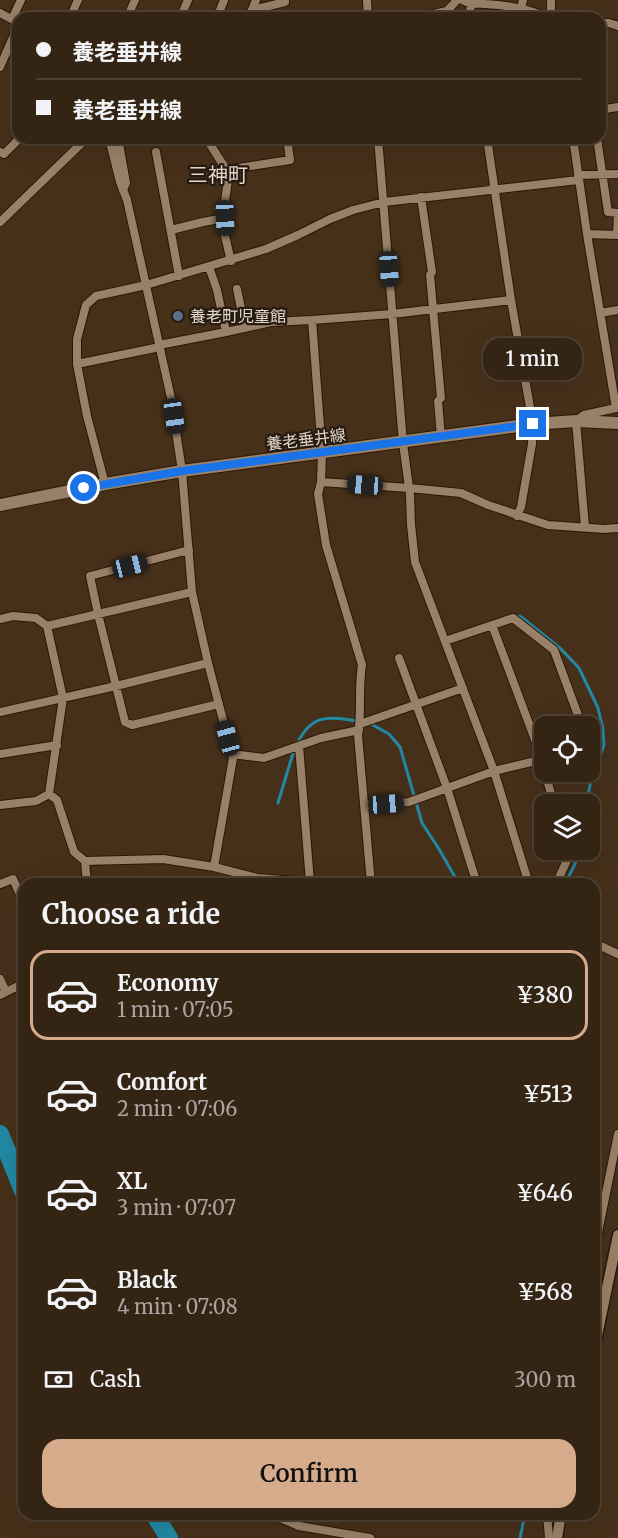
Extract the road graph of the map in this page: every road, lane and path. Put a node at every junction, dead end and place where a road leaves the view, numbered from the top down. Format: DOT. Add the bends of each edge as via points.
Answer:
graph roads {
  1 [pos="285,0"];
  2 [pos="457,0"];
  3 [pos="462,0"];
  4 [pos="482,2"];
  5 [pos="522,4"];
  6 [pos="471,5"];
  7 [pos="257,12"];
  8 [pos="443,12"];
  9 [pos="470,12"];
  10 [pos="536,12"];
  11 [pos="12,33"];
  12 [pos="0,67"];
  13 [pos="14,144"];
  14 [pos="80,144"];
  15 [pos="110,144"];
  16 [pos="119,144"];
  17 [pos="124,144"];
  18 [pos="210,144"];
  19 [pos="288,144"];
  20 [pos="379,144"];
  21 [pos="488,144"];
  22 [pos="574,144"];
  23 [pos="598,144"];
  24 [pos="120,150"];
  25 [pos="0,152"];
  26 [pos="156,152"];
  27 [pos="225,170"];
  28 [pos="602,174"];
  29 [pos="618,174"];
  30 [pos="578,177"];
  31 [pos="496,188"];
  32 [pos="123,190"];
  33 [pos="421,197"];
  34 [pos="384,202"];
  35 [pos="4,211"];
  36 [pos="225,218"];
  37 [pos="0,222"];
  38 [pos="171,230"];
  39 [pos="586,234"];
  40 [pos="618,235"];
  41 [pos="231,261"];
  42 [pos="209,267"];
  43 [pos="179,276"];
  44 [pos="146,285"];
  45 [pos="237,289"];
  46 [pos="511,300"];
  47 [pos="434,309"];
  48 [pos="618,310"];
  49 [pos="600,313"];
  50 [pos="392,314"];
  51 [pos="312,320"];
  52 [pos="245,328"];
  53 [pos="226,333"];
  54 [pos="159,345"];
  55 [pos="77,363"];
  56 [pos="617,409"];
  57 [pos="576,421"];
  58 [pos="618,423"];
  59 [pos="533,424"];
  60 [pos="441,437"];
  61 [pos="403,443"];
  62 [pos="322,453"];
  63 [pos="182,471"];
  64 [pos="321,483"];
  65 [pos="105,484"];
  66 [pos="409,488"];
  67 [pos="0,505"];
  68 [pos="518,516"];
  69 [pos="585,527"];
  70 [pos="618,528"];
  71 [pos="189,550"];
  72 [pos="192,592"];
  73 [pos="98,614"];
  74 [pos="0,619"];
  75 [pos="492,625"];
  76 [pos="47,626"];
  77 [pos="445,641"];
  78 [pos="399,658"];
  79 [pos="208,663"];
  80 [pos="116,686"];
  81 [pos="463,688"];
  82 [pos="63,698"];
  83 [pos="219,704"];
  84 [pos="416,704"];
  85 [pos="0,712"];
  86 [pos="578,716"];
  87 [pos="359,727"];
  88 [pos="534,735"];
  89 [pos="57,745"];
  90 [pos="299,746"];
  91 [pos="0,754"];
  92 [pos="232,754"];
  93 [pos="534,761"];
  94 [pos="494,771"];
  95 [pos="447,788"];
  96 [pos="49,794"];
  97 [pos="0,805"];
  98 [pos="364,805"];
  99 [pos="567,860"];
  100 [pos="85,861"];
  101 [pos="214,867"];
  102 [pos="86,878"];
  103 [pos="257,878"];
  104 [pos="312,878"];
  105 [pos="370,878"];
  106 [pos="475,878"];
  107 [pos="527,878"];
  108 [pos="559,878"];
  109 [pos="0,885"];
  110 [pos="18,890"];
  111 [pos="600,946"];
  112 [pos="618,954"];
  113 [pos="0,979"];
  114 [pos="18,986"];
  115 [pos="3,993"];
  116 [pos="618,1134"];
  117 [pos="600,1222"];
  118 [pos="618,1235"];
  119 [pos="600,1321"];
  120 [pos="286,1520"];
  121 [pos="548,1520"];
  122 [pos="560,1520"];
  123 [pos="370,1538"];
  124 [pos="549,1538"];
  125 [pos="557,1538"];
  1 -- 7 [label="street"];
  2 -- 8 [label="street"];
  3 -- 6 [label="street"];
  4 -- 5 [label="street"];
  4 -- 6 [label="street"];
  5 -- 10 [label="street"];
  6 -- 9 [label="street"];
  11 -- 12 [label="street"];
  13 -- 25 [label="street" via="4,154"];
  14 -- 35 [label="street"];
  15 -- 32 [label="street"];
  16 -- 24 [label="street"];
  17 -- 24 [label="street"];
  18 -- 27 [label="street"];
  19 -- 27 [label="street" via="290,160"];
  20 -- 34 [label="street"];
  21 -- 31 [label="street"];
  22 -- 30 [label="street"];
  23 -- 28 [label="street"];
  24 -- 32 [label="street" via="126,183"];
  26 -- 38 [label="street"];
  27 -- 36 [label="street"];
  28 -- 29 [label="street"];
  28 -- 30 [label="street"];
  28 -- 40 [label="street" via="608,212 618,213"];
  30 -- 31 [label="street"];
  30 -- 39 [label="street"];
  31 -- 33 [label="street"];
  31 -- 46 [label="street"];
  32 -- 44 [label="street"];
  33 -- 34 [label="street"];
  33 -- 47 [label="street"];
  34 -- 41 [label="street" via="353,210"];
  34 -- 50 [label="street"];
  35 -- 37 [label="street"];
  36 -- 38 [label="street"];
  36 -- 41 [label="street"];
  38 -- 43 [label="street"];
  39 -- 40 [label="street"];
  39 -- 49 [label="street"];
  41 -- 42 [label="street"];
  42 -- 43 [label="street"];
  42 -- 53 [label="street"];
  43 -- 44 [label="street"];
  44 -- 54 [label="street"];
  44 -- 55 [label="street" via="96,296 86,305 77,339"];
  45 -- 52 [label="street"];
  46 -- 47 [label="street"];
  46 -- 59 [label="street"];
  47 -- 50 [label="street"];
  47 -- 60 [label="street"];
  48 -- 49 [label="street"];
  49 -- 56 [label="street"];
  50 -- 51 [label="street"];
  50 -- 61 [label="street"];
  51 -- 52 [label="street"];
  51 -- 62 [label="street"];
  52 -- 53 [label="street"];
  53 -- 54 [label="street"];
  54 -- 55 [label="street"];
  54 -- 63 [label="street"];
  55 -- 65 [label="street"];
  56 -- 57 [label="street" via="584,415"];
  57 -- 58 [label="main road, 養老垂井線"];
  57 -- 59 [label="main road, 養老垂井線"];
  57 -- 69 [label="street"];
  59 -- 60 [label="main road, 養老垂井線"];
  59 -- 68 [label="street"];
  60 -- 61 [label="main road, 養老垂井線"];
  61 -- 62 [label="main road, 養老垂井線"];
  61 -- 66 [label="street"];
  62 -- 63 [label="main road, 養老垂井線"];
  62 -- 64 [label="street"];
  63 -- 65 [label="main road, 養老垂井線"];
  63 -- 71 [label="street"];
  64 -- 66 [label="street"];
  64 -- 87 [label="street" via="318,494 326,545 362,665"];
  65 -- 67 [label="main road, 養老垂井線"];
  66 -- 68 [label="street" via="461,493"];
  66 -- 77 [label="street" via="415,562"];
  68 -- 69 [label="street" via="548,525"];
  69 -- 70 [label="street"];
  71 -- 72 [label="street"];
  71 -- 73 [label="street" via="90,576"];
  72 -- 73 [label="street"];
  72 -- 79 [label="street"];
  73 -- 76 [label="street"];
  73 -- 80 [label="street"];
  74 -- 76 [label="street" via="36,618"];
  75 -- 77 [label="street"];
  75 -- 86 [label="street" via="513,618 554,650"];
  75 -- 88 [label="street"];
  76 -- 82 [label="street"];
  77 -- 81 [label="street"];
  78 -- 84 [label="street"];
  79 -- 80 [label="street"];
  79 -- 83 [label="street"];
  80 -- 82 [label="street"];
  80 -- 83 [label="street" via="125,722 132,725"];
  81 -- 84 [label="street"];
  81 -- 94 [label="street"];
  82 -- 85 [label="street"];
  82 -- 89 [label="street"];
  83 -- 92 [label="street"];
  84 -- 87 [label="street"];
  84 -- 95 [label="street"];
  87 -- 90 [label="street"];
  87 -- 98 [label="street"];
  89 -- 91 [label="street"];
  89 -- 96 [label="street"];
  90 -- 92 [label="street" via="264,758"];
  90 -- 104 [label="street"];
  92 -- 101 [label="street"];
  93 -- 94 [label="street"];
  94 -- 95 [label="street"];
  94 -- 107 [label="street"];
  95 -- 98 [label="street" via="409,802"];
  95 -- 106 [label="street"];
  96 -- 97 [label="street" via="36,801"];
  96 -- 100 [label="street" via="57,800 74,852"];
  98 -- 105 [label="street"];
  99 -- 108 [label="street"];
  100 -- 101 [label="street" via="164,859"];
  100 -- 102 [label="street"];
  101 -- 103 [label="street"];
  109 -- 110 [label="street" via="13,879"];
  111 -- 112 [label="street"];
  113 -- 115 [label="street"];
  114 -- 115 [label="street"];
  116 -- 117 [label="street"];
  118 -- 119 [label="street"];
  120 -- 123 [label="street"];
  121 -- 124 [label="street"];
  122 -- 125 [label="street"];
}
